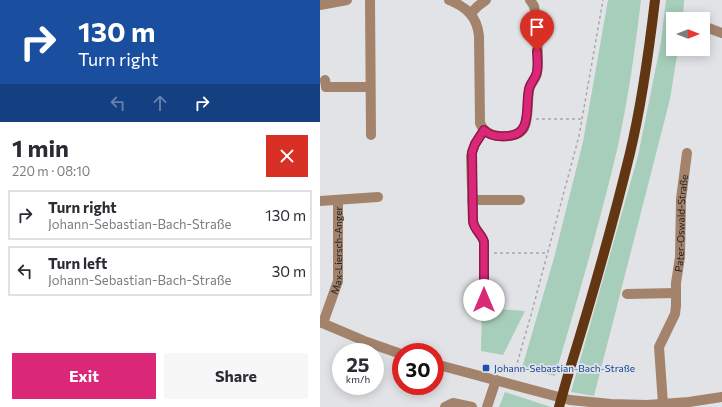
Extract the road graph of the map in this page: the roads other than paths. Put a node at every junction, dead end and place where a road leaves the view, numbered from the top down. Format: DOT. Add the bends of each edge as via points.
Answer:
graph roads {
  1 [pos="347,0"];
  2 [pos="370,0"];
  3 [pos="449,0"];
  4 [pos="486,0"];
  5 [pos="530,0"];
  6 [pos="655,0"];
  7 [pos="320,5"];
  8 [pos="471,13"];
  9 [pos="710,29"];
  10 [pos="722,33"];
  11 [pos="326,80"];
  12 [pos="370,87"];
  13 [pos="484,130"];
  14 [pos="371,135"];
  15 [pos="687,153"];
  16 [pos="378,197"];
  17 [pos="338,200"];
  18 [pos="472,200"];
  19 [pos="520,200"];
  20 [pos="320,201"];
  21 [pos="627,294"];
  22 [pos="676,294"];
  23 [pos="484,300"];
  24 [pos="321,322"];
  25 [pos="392,351"];
  26 [pos="444,366"];
  27 [pos="496,380"];
  28 [pos="722,397"];
  29 [pos="663,404"];
  30 [pos="632,406"];
  31 [pos="445,407"];
  32 [pos="472,407"];
  33 [pos="487,407"];
  34 [pos="559,407"];
  1 -- 7 [label="street"];
  2 -- 12 [label="street"];
  3 -- 8 [label="street"];
  4 -- 8 [label="street"];
  5 -- 13 [label="street" via="535,12 537,75 529,87 525,126 510,136 496,136"];
  6 -- 34 [label="main road, bridge" via="648,55 630,152 598,275"];
  8 -- 13 [label="street" via="479,29 480,120"];
  9 -- 10 [label="street"];
  11 -- 12 [label="street" via="326,87"];
  12 -- 14 [label="street"];
  13 -- 18 [label="street" via="472,152"];
  15 -- 22 [label="street, Pater-Oswald-Straße" via="681,199 680,257"];
  16 -- 17 [label="street, Max-Liersch-Anger"];
  17 -- 20 [label="street, Max-Liersch-Anger"];
  17 -- 24 [label="street, Max-Liersch-Anger" via="338,281"];
  18 -- 19 [label="street"];
  18 -- 23 [label="street" via="474,225 483,239"];
  21 -- 22 [label="street"];
  22 -- 29 [label="street, Pater-Oswald-Straße" via="675,314 659,347"];
  24 -- 25 [label="street"];
  26 -- 27 [label="street"];
  27 -- 30 [label="street" via="570,400"];
  27 -- 33 [label="street"];
  28 -- 29 [label="street"];
  29 -- 30 [label="street"];
  31 -- 32 [label="street" via="453,403"];
}
